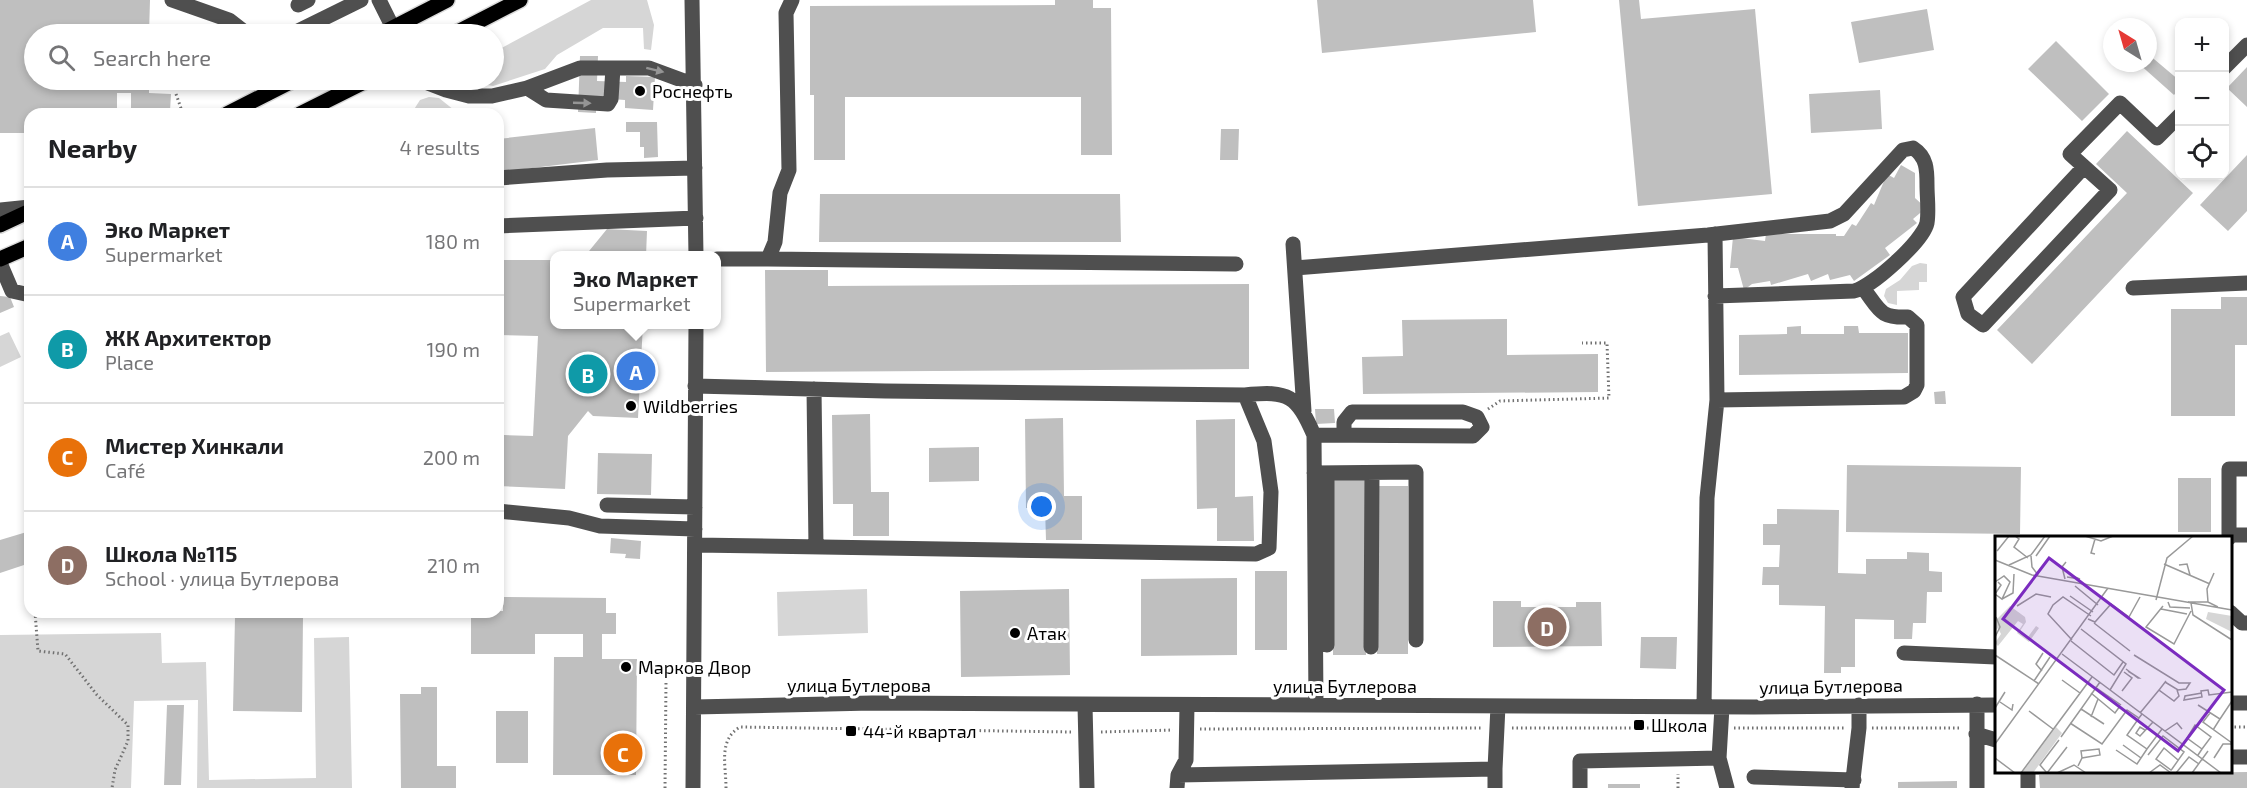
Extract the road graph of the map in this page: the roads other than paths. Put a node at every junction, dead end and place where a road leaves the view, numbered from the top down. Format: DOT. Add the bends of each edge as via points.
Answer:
graph roads {
  1 [pos="172,0"];
  2 [pos="361,0"];
  3 [pos="379,0"];
  4 [pos="447,0"];
  5 [pos="520,0"];
  6 [pos="683,0"];
  7 [pos="692,0"];
  8 [pos="792,0"];
  9 [pos="234,24"];
  10 [pos="312,24"];
  11 [pos="385,24"];
  12 [pos="401,24"];
  13 [pos="479,24"];
  14 [pos="693,29"];
  15 [pos="2247,45"];
  16 [pos="2229,63"];
  17 [pos="613,68"];
  18 [pos="695,85"];
  19 [pos="527,88"];
  20 [pos="260,90"];
  21 [pos="348,90"];
  22 [pos="446,90"];
  23 [pos="466,90"];
  24 [pos="469,96"];
  25 [pos="235,108"];
  26 [pos="312,108"];
  27 [pos="2175,120"];
  28 [pos="2084,167"];
  29 [pos="695,168"];
  30 [pos="504,178"];
  31 [pos="24,209"];
  32 [pos="0,210"];
  33 [pos="24,212"];
  34 [pos="696,218"];
  35 [pos="0,225"];
  36 [pos="504,226"];
  37 [pos="1715,234"];
  38 [pos="1293,244"];
  39 [pos="24,249"];
  40 [pos="696,251"];
  41 [pos="0,259"];
  42 [pos="721,259"];
  43 [pos="768,259"];
  44 [pos="0,263"];
  45 [pos="1236,264"];
  46 [pos="1295,268"];
  47 [pos="2247,283"];
  48 [pos="1863,288"];
  49 [pos="2133,288"];
  50 [pos="24,294"];
  51 [pos="1715,297"];
  52 [pos="696,329"];
  53 [pos="695,386"];
  54 [pos="814,389"];
  55 [pos="1245,395"];
  56 [pos="1717,400"];
  57 [pos="1304,411"];
  58 [pos="1314,435"];
  59 [pos="1344,435"];
  60 [pos="2247,469"];
  61 [pos="1320,473"];
  62 [pos="1372,473"];
  63 [pos="607,505"];
  64 [pos="695,507"];
  65 [pos="504,512"];
  66 [pos="695,529"];
  67 [pos="2247,535"];
  68 [pos="2229,536"];
  69 [pos="695,545"];
  70 [pos="816,547"];
  71 [pos="2232,614"];
  72 [pos="2247,623"];
  73 [pos="1416,640"];
  74 [pos="1327,645"];
  75 [pos="1371,646"];
  76 [pos="1904,653"];
  77 [pos="1995,657"];
  78 [pos="1977,704"];
  79 [pos="1085,705"];
  80 [pos="1187,705"];
  81 [pos="1317,705"];
  82 [pos="1859,705"];
  83 [pos="1995,705"];
  84 [pos="1498,706"];
  85 [pos="694,707"];
  86 [pos="1704,707"];
  87 [pos="1722,707"];
  88 [pos="1976,731"];
  89 [pos="1995,740"];
  90 [pos="2247,756"];
  91 [pos="2232,757"];
  92 [pos="1719,758"];
  93 [pos="1495,769"];
  94 [pos="1754,777"];
  95 [pos="1178,782"];
  96 [pos="1853,784"];
  97 [pos="693,788"];
  98 [pos="1087,788"];
  99 [pos="1495,788"];
  100 [pos="1580,788"];
  101 [pos="1726,788"];
  102 [pos="1977,788"];
  1 -- 9 [label="street"];
  2 -- 10 [label="street"];
  3 -- 11 [label="street"];
  4 -- 12 [label="main road"];
  5 -- 13 [label="main road"];
  6 -- 14 [label="street"];
  7 -- 14 [label="street"];
  8 -- 43 [label="street" via="786,13 789,170 780,193 775,242"];
  14 -- 18 [label="street"];
  15 -- 16 [label="street"];
  17 -- 18 [label="street, one-way" via="658,69"];
  17 -- 19 [label="street" via="580,68"];
  19 -- 17 [label="street, one-way" via="546,100 608,104"];
  18 -- 29 [label="street"];
  19 -- 24 [label="street" via="492,96"];
  20 -- 25 [label="main road"];
  21 -- 26 [label="main road"];
  22 -- 24 [label="street"];
  23 -- 24 [label="street"];
  27 -- 28 [label="street" via="2157,138 2120,103 2070,154"];
  28 -- 28 [label="street" via="2110,190 1983,325 1968,314 1963,297"];
  29 -- 30 [label="street"];
  29 -- 34 [label="street"];
  31 -- 32 [label="street"];
  33 -- 35 [label="main road"];
  34 -- 36 [label="street"];
  34 -- 40 [label="street"];
  37 -- 46 [label="street"];
  37 -- 48 [label="street" via="1835,220 1900,153 1913,148 1922,156 1926,169 1925,228 1911,248"];
  37 -- 51 [label="street"];
  38 -- 46 [label="street"];
  39 -- 41 [label="main road"];
  42 -- 43 [label="street"];
  43 -- 45 [label="street"];
  44 -- 50 [label="street" via="12,291"];
  46 -- 57 [label="street"];
  47 -- 49 [label="street"];
  48 -- 51 [label="street"];
  48 -- 56 [label="street" via="1883,314 1908,317 1917,325 1917,386 1911,394"];
  51 -- 56 [label="street"];
  52 -- 53 [label="street"];
  53 -- 54 [label="street"];
  53 -- 64 [label="street"];
  54 -- 55 [label="street"];
  54 -- 70 [label="street"];
  55 -- 57 [label="street" via="1287,395"];
  55 -- 70 [label="street" via="1264,441 1271,492 1269,548 1256,554"];
  56 -- 86 [label="street" via="1707,508"];
  57 -- 58 [label="street"];
  58 -- 59 [label="street"];
  58 -- 61 [label="street"];
  59 -- 59 [label="street" via="1473,436 1482,427 1477,417 1463,412 1352,412 1344,422"];
  60 -- 68 [label="street" via="2229,469"];
  61 -- 62 [label="street"];
  61 -- 74 [label="street"];
  61 -- 81 [label="street"];
  62 -- 73 [label="street" via="1416,472"];
  62 -- 75 [label="street"];
  63 -- 64 [label="street"];
  64 -- 66 [label="street"];
  65 -- 66 [label="street" via="568,518 600,526"];
  66 -- 69 [label="street"];
  67 -- 68 [label="street"];
  69 -- 70 [label="street"];
  69 -- 85 [label="street"];
  71 -- 72 [label="street"];
  76 -- 77 [label="street"];
  78 -- 82 [label="street, улица Бутлерова"];
  78 -- 83 [label="street, улица Бутлерова"];
  78 -- 88 [label="street"];
  79 -- 80 [label="street, улица Бутлерова"];
  79 -- 85 [label="street, улица Бутлерова" via="872,703"];
  79 -- 98 [label="street"];
  80 -- 81 [label="street, улица Бутлерова"];
  80 -- 95 [label="street" via="1186,760"];
  81 -- 84 [label="street, улица Бутлерова"];
  82 -- 87 [label="street, улица Бутлерова"];
  82 -- 96 [label="street"];
  84 -- 86 [label="street, улица Бутлерова"];
  84 -- 93 [label="street"];
  85 -- 97 [label="street"];
  86 -- 87 [label="street, улица Бутлерова"];
  87 -- 92 [label="street"];
  88 -- 89 [label="street"];
  88 -- 102 [label="street"];
  90 -- 91 [label="street"];
  92 -- 100 [label="street" via="1580,761"];
  92 -- 101 [label="street"];
  93 -- 95 [label="street"];
  93 -- 99 [label="street"];
  94 -- 96 [label="street"];
}
